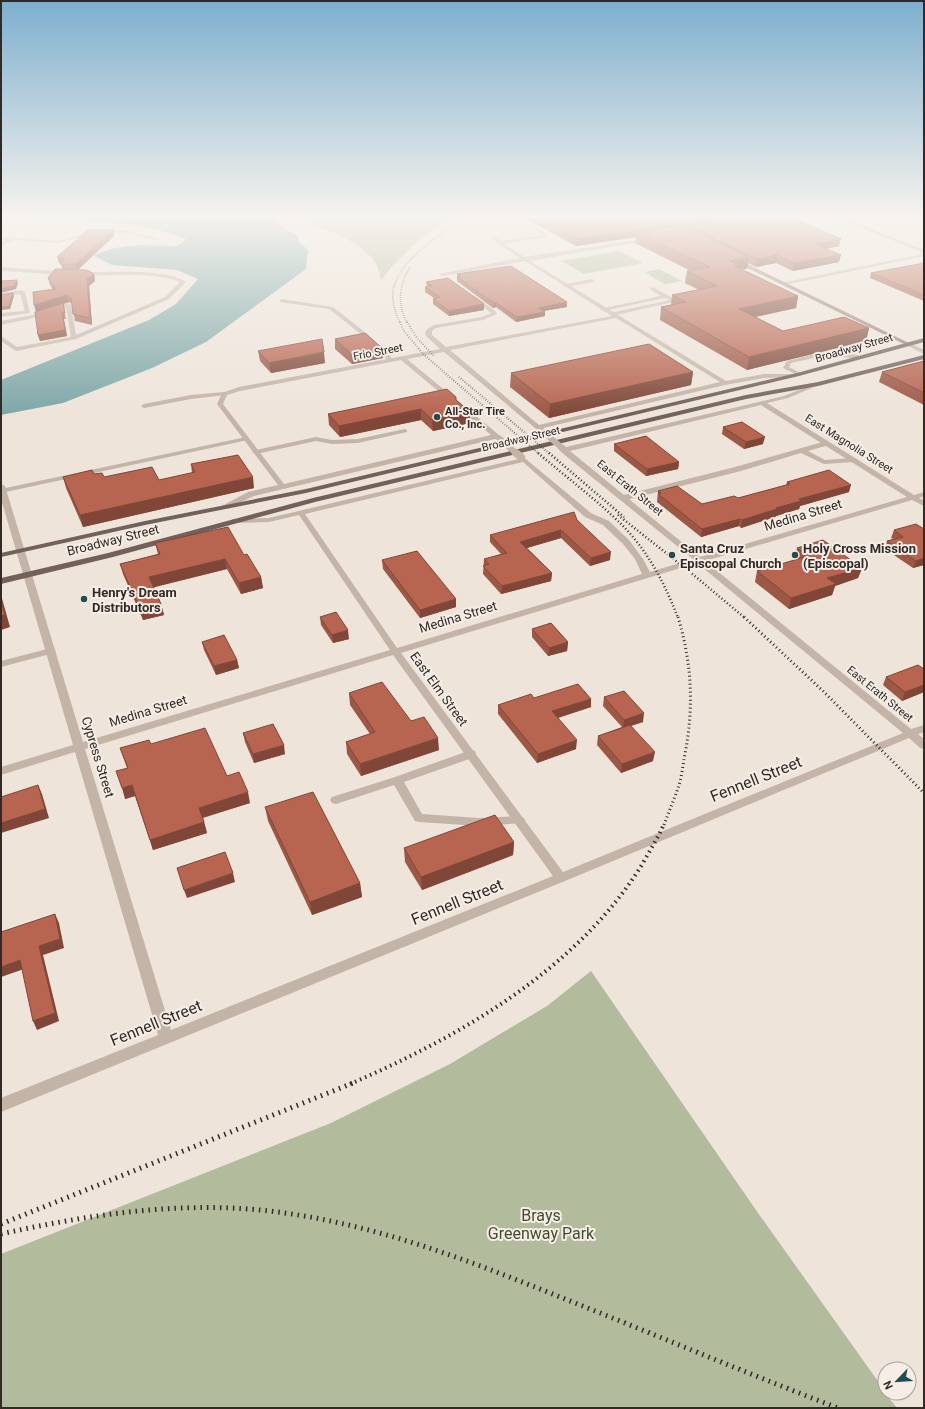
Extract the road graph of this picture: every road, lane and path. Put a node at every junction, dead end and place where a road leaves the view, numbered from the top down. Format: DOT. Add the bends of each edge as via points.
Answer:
graph roads {
  1 [pos="181,284"];
  2 [pos="573,284"];
  3 [pos="786,284"];
  4 [pos="565,285"];
  5 [pos="653,288"];
  6 [pos="467,292"];
  7 [pos="1,295"];
  8 [pos="667,296"];
  9 [pos="282,301"];
  10 [pos="603,309"];
  11 [pos="1,315"];
  12 [pos="614,316"];
  13 [pos="1,323"];
  14 [pos="1,338"];
  15 [pos="74,338"];
  16 [pos="924,340"];
  17 [pos="908,344"];
  18 [pos="444,350"];
  19 [pos="924,352"];
  20 [pos="858,357"];
  21 [pos="924,357"];
  22 [pos="402,358"];
  23 [pos="391,360"];
  24 [pos="799,374"];
  25 [pos="791,376"];
  26 [pos="725,383"];
  27 [pos="818,384"];
  28 [pos="224,394"];
  29 [pos="762,403"];
  30 [pos="144,406"];
  31 [pos="539,429"];
  32 [pos="405,431"];
  33 [pos="499,438"];
  34 [pos="246,440"];
  35 [pos="826,443"];
  36 [pos="562,448"];
  37 [pos="801,450"];
  38 [pos="256,452"];
  39 [pos="522,458"];
  40 [pos="854,460"];
  41 [pos="282,486"];
  42 [pos="1,489"];
  43 [pos="924,494"];
  44 [pos="913,497"];
  45 [pos="623,498"];
  46 [pos="924,504"];
  47 [pos="224,508"];
  48 [pos="301,513"];
  49 [pos="231,521"];
  50 [pos="20,551"];
  51 [pos="1,555"];
  52 [pos="699,561"];
  53 [pos="27,574"];
  54 [pos="648,575"];
  55 [pos="1,581"];
  56 [pos="50,651"];
  57 [pos="395,651"];
  58 [pos="1,664"];
  59 [pos="924,728"];
  60 [pos="910,734"];
  61 [pos="924,745"];
  62 [pos="79,747"];
  63 [pos="471,754"];
  64 [pos="1,771"];
  65 [pos="399,780"];
  66 [pos="336,800"];
  67 [pos="519,820"];
  68 [pos="561,878"];
  69 [pos="166,1037"];
  70 [pos="1,1104"];
  1 -- 15 [label="street" via="167,298"];
  2 -- 4 [label="street"];
  3 -- 17 [label="street"];
  4 -- 10 [label="street"];
  5 -- 8 [label="street"];
  6 -- 18 [label="street, East Erath Street" via="494,314 429,330 429,336"];
  7 -- 11 [label="street" via="22,292 28,312"];
  8 -- 10 [label="street"];
  8 -- 12 [label="street, Frio Street" via="675,300 674,302"];
  9 -- 23 [label="street" via="331,308"];
  10 -- 12 [label="street"];
  12 -- 18 [label="street, Frio Street"];
  12 -- 26 [label="street"];
  13 -- 15 [label="street" via="17,321 68,305"];
  14 -- 15 [label="street" via="16,349"];
  16 -- 17 [label="main road, Broadway Street"];
  17 -- 19 [label="street"];
  17 -- 20 [label="main road, Broadway Street"];
  18 -- 22 [label="street, Frio Street"];
  18 -- 31 [label="street, East Erath Street"];
  20 -- 24 [label="main road, Broadway Street"];
  20 -- 24 [label="street" via="827,353 789,362 786,368"];
  21 -- 27 [label="main road, Broadway Street"];
  22 -- 23 [label="street, Frio Street"];
  22 -- 33 [label="street"];
  23 -- 28 [label="street, Frio Street"];
  24 -- 25 [label="main road, Broadway Street"];
  25 -- 26 [label="street, Broadway Street" via="764,376"];
  25 -- 47 [label="main road, Broadway Street"];
  26 -- 31 [label="street, Broadway Street"];
  27 -- 29 [label="street, Broadway Street" via="786,397"];
  27 -- 49 [label="main road, Broadway Street" via="746,397"];
  28 -- 30 [label="street, Frio Street"];
  28 -- 34 [label="street" via="220,404"];
  29 -- 35 [label="street, East Magnolia Street"];
  29 -- 36 [label="street, Broadway Street"];
  31 -- 36 [label="street, East Erath Street, bridge"];
  32 -- 38 [label="street" via="358,441 332,442 316,439"];
  33 -- 39 [label="street, bridge"];
  33 -- 41 [label="street, Broadway Street"];
  34 -- 38 [label="street"];
  34 -- 42 [label="street"];
  35 -- 37 [label="street"];
  35 -- 40 [label="street, East Magnolia Street"];
  36 -- 45 [label="street, East Erath Street"];
  37 -- 40 [label="street" via="824,462"];
  37 -- 45 [label="street"];
  38 -- 41 [label="street"];
  39 -- 48 [label="street, Broadway Street"];
  39 -- 54 [label="street" via="588,515 606,523 626,542"];
  40 -- 44 [label="street, East Magnolia Street"];
  41 -- 47 [label="street, Broadway Street" via="250,494"];
  42 -- 50 [label="street, Cypress Street"];
  43 -- 44 [label="street, Medina Street"];
  44 -- 46 [label="street, East Magnolia Street"];
  44 -- 52 [label="street, Medina Street"];
  45 -- 52 [label="street, East Erath Street"];
  47 -- 50 [label="main road, Broadway Street"];
  48 -- 49 [label="street, Broadway Street" via="269,520"];
  48 -- 57 [label="street, East Elm Street"];
  49 -- 53 [label="main road, Broadway Street"];
  50 -- 51 [label="main road, Broadway Street"];
  50 -- 53 [label="street, Cypress Street"];
  52 -- 54 [label="street, Medina Street"];
  52 -- 60 [label="street, East Erath Street"];
  53 -- 55 [label="main road, Broadway Street"];
  53 -- 56 [label="street, Cypress Street"];
  54 -- 57 [label="street, Medina Street"];
  56 -- 58 [label="street"];
  56 -- 62 [label="street, Cypress Street"];
  57 -- 62 [label="street, Medina Street"];
  57 -- 63 [label="street, East Elm Street"];
  59 -- 60 [label="street, Fennell Street"];
  60 -- 61 [label="street, East Erath Street"];
  60 -- 68 [label="street, Fennell Street"];
  62 -- 64 [label="street, Medina Street"];
  62 -- 69 [label="street, Cypress Street"];
  63 -- 65 [label="street"];
  63 -- 67 [label="street, East Elm Street"];
  65 -- 66 [label="street"];
  65 -- 67 [label="street" via="419,818 479,822"];
  67 -- 68 [label="street, East Elm Street"];
  68 -- 69 [label="street, Fennell Street"];
  69 -- 70 [label="street, Fennell Street"];
}
